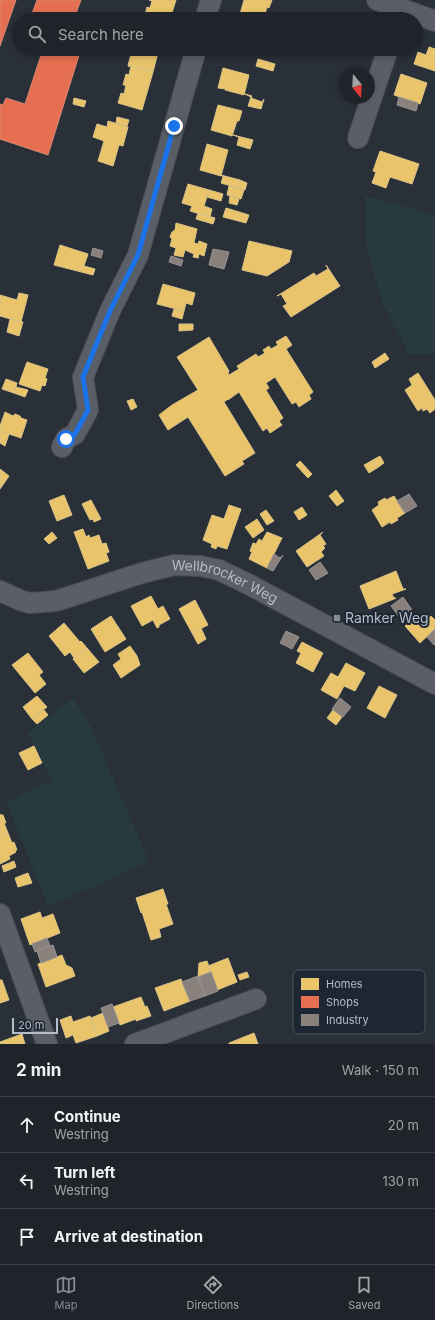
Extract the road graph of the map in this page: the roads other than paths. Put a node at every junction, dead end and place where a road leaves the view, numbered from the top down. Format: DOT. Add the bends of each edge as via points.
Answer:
graph roads {
  1 [pos="210,0"];
  2 [pos="377,0"];
  3 [pos="207,12"];
  4 [pos="397,12"];
  5 [pos="423,19"];
  6 [pos="435,21"];
  7 [pos="194,56"];
  8 [pos="386,56"];
  9 [pos="358,138"];
  10 [pos="62,447"];
  11 [pos="0,591"];
  12 [pos="435,684"];
  13 [pos="0,914"];
  14 [pos="5,942"];
  15 [pos="256,1000"];
  16 [pos="47,1044"];
  17 [pos="135,1044"];
  1 -- 3 [label="street"];
  2 -- 4 [label="street"];
  5 -- 6 [label="street"];
  7 -- 10 [label="street" via="138,255 110,311 83,377 88,410 75,434 66,439"];
  8 -- 9 [label="street"];
  11 -- 12 [label="street, Wellbrocker Weg" via="30,603 56,600 174,565 219,570"];
  13 -- 14 [label="street"];
  14 -- 16 [label="street"];
  15 -- 17 [label="street"];
}
